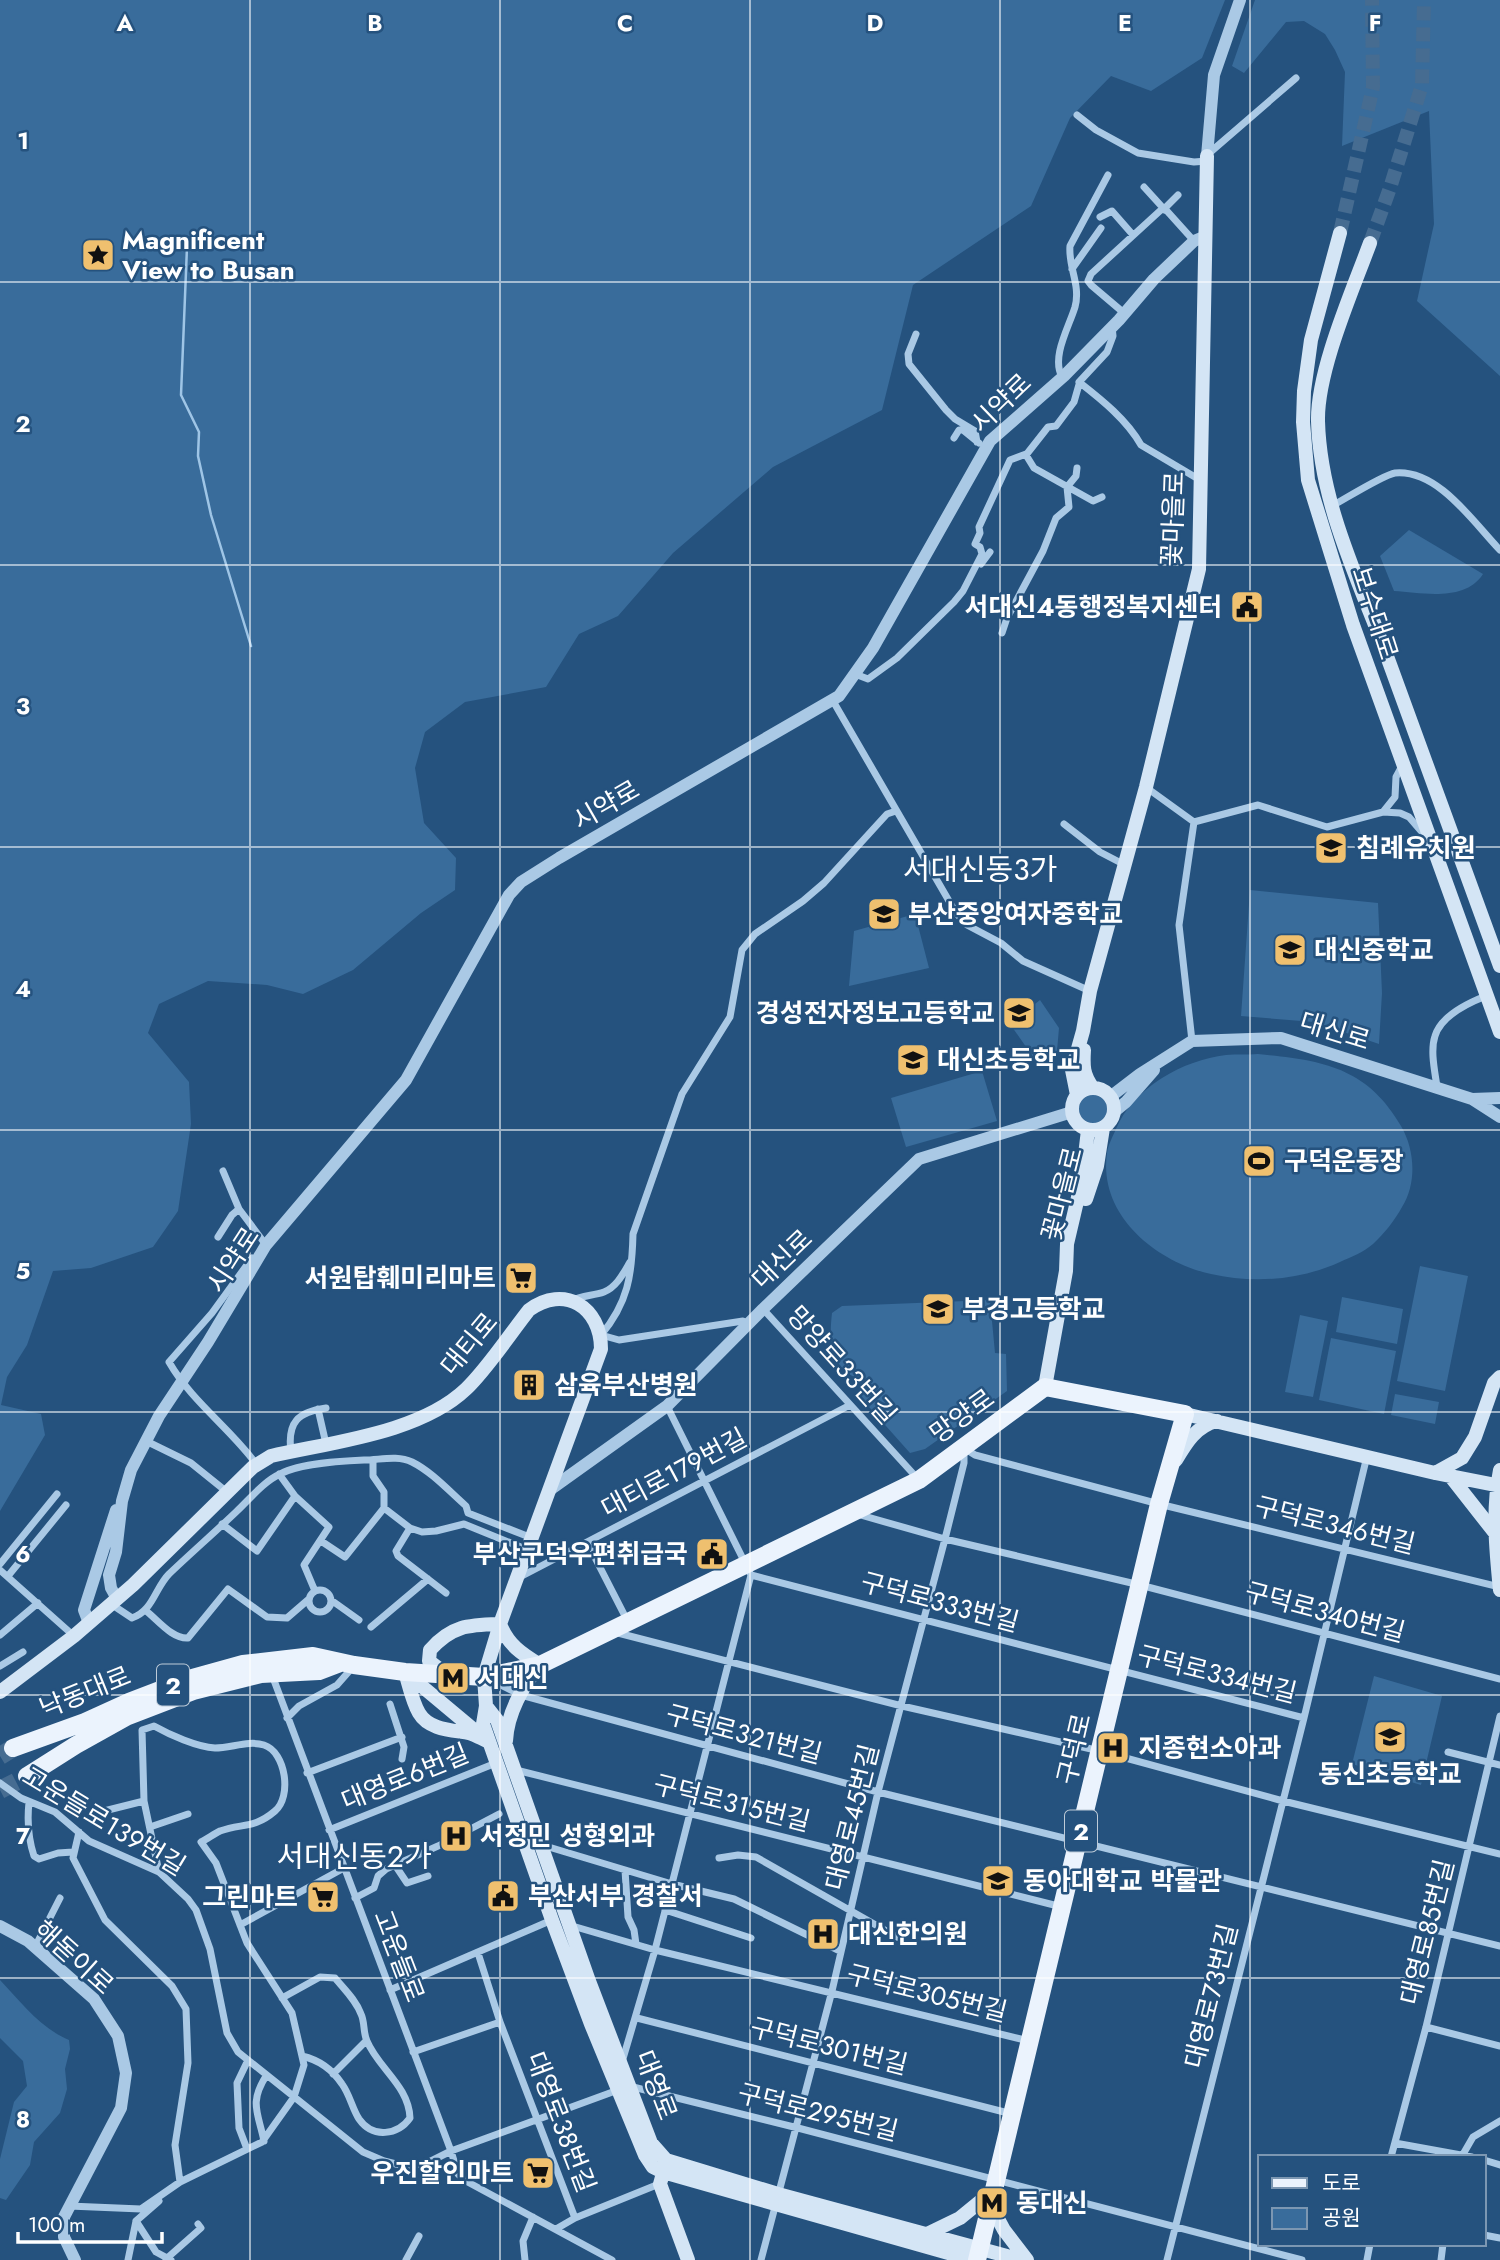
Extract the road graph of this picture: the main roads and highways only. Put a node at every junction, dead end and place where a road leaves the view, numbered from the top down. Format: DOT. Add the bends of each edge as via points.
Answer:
graph roads {
  1 [pos="1207,158"];
  2 [pos="1340,233"];
  3 [pos="1370,243"];
  4 [pos="1500,966"];
  5 [pos="1083,1031"];
  6 [pos="1500,1032"];
  7 [pos="1093,1088"];
  8 [pos="1077,1095"];
  9 [pos="1096,1129"];
  10 [pos="1500,1377"];
  11 [pos="1045,1387"];
  12 [pos="1185,1414"];
  13 [pos="1217,1421"];
  14 [pos="1500,1470"];
  15 [pos="1435,1473"];
  16 [pos="1168,1474"];
  17 [pos="1451,1477"];
  18 [pos="1498,1486"];
  19 [pos="1495,1534"];
  20 [pos="1500,1589"];
  21 [pos="500,1624"];
  22 [pos="347,1664"];
  23 [pos="540,1665"];
  24 [pos="405,1672"];
  25 [pos="447,1675"];
  26 [pos="484,1677"];
  27 [pos="0,1692"];
  28 [pos="486,1706"];
  29 [pos="489,1742"];
  30 [pos="506,1746"];
  31 [pos="13,1748"];
  32 [pos="27,1776"];
  33 [pos="624,2088"];
  34 [pos="663,2172"];
  35 [pos="993,2192"];
  36 [pos="932,2248"];
  37 [pos="977,2256"];
  38 [pos="688,2260"];
  39 [pos="1025,2260"];
  1 -- 5 [label="main road, 꽃마을로" via="1200,239 1199,569"];
  2 -- 6 [label="main road, 보수대로" via="1311,340 1304,391 1308,480 1402,766"];
  3 -- 4 [label="main road, 보수대로" via="1321,391 1323,476"];
  5 -- 7 [label="main road, 꽃마을로" via="1082,1068"];
  5 -- 8 [label="main road, 꽃마을로" via="1072,1070"];
  7 -- 8 [label="main road"];
  7 -- 9 [label="main road, 꽃마을로" via="1105,1092 1112,1104 1113,1118"];
  8 -- 9 [label="main road, 꽃마을로" via="1072,1112 1080,1126"];
  9 -- 11 [label="main road, 꽃마을로" via="1067,1244"];
  10 -- 15 [label="main road" via="1462,1458"];
  11 -- 12 [label="main road"];
  11 -- 23 [label="main road, 망양로 / 2" via="919,1480 748,1570"];
  12 -- 13 [label="main road"];
  12 -- 16 [label="main road, 구덕로 / 2"];
  13 -- 15 [label="main road"];
  13 -- 16 [label="main road" via="1190,1438"];
  14 -- 18 [label="main road"];
  15 -- 17 [label="main road"];
  16 -- 35 [label="main road, 구덕로 / 2"];
  17 -- 18 [label="main road"];
  17 -- 19 [label="main road"];
  18 -- 19 [label="main road"];
  19 -- 20 [label="main road"];
  21 -- 23 [label="main road" via="517,1650"];
  21 -- 25 [label="main road" via="459,1628 435,1643 429,1661"];
  21 -- 26 [label="main road"];
  21 -- 27 [label="main road, 대티로" via="597,1362 601,1335 592,1316 558,1297 529,1310 466,1389 443,1407 404,1426 271,1456 257,1465 134,1585"];
  22 -- 24 [label="main road, 낙동대로 / 2"];
  22 -- 31 [label="main road, 낙동대로 / 2" via="313,1656 215,1670"];
  22 -- 32 [label="main road, 낙동대로 / 2" via="193,1690 128,1716"];
  23 -- 26 [label="main road, 망양로 / 2"];
  23 -- 30 [label="main road" via="521,1695 508,1726"];
  24 -- 25 [label="main road, 낙동대로 / 2"];
  24 -- 29 [label="main road"];
  24 -- 29 [label="main road" via="413,1700 426,1721"];
  25 -- 26 [label="main road, 낙동대로 / 2"];
  26 -- 28 [label="main road, 대영로"];
  28 -- 29 [label="main road, 대영로"];
  28 -- 30 [label="main road, 대영로" via="497,1720"];
  29 -- 33 [label="main road, 대영로" via="552,1920"];
  30 -- 33 [label="main road, 대영로" via="622,2064"];
  33 -- 34 [label="main road, 대영로" via="645,2155"];
  34 -- 36 [label="main road, 대영로" via="776,2199"];
  34 -- 38 [label="main road"];
  35 -- 36 [label="main road" via="948,2226"];
  35 -- 37 [label="main road, 구덕로 / 2"];
  35 -- 39 [label="main road" via="1004,2230"];
  36 -- 37 [label="main road, 대영로"];
  37 -- 39 [label="main road, 대영로"];
}
